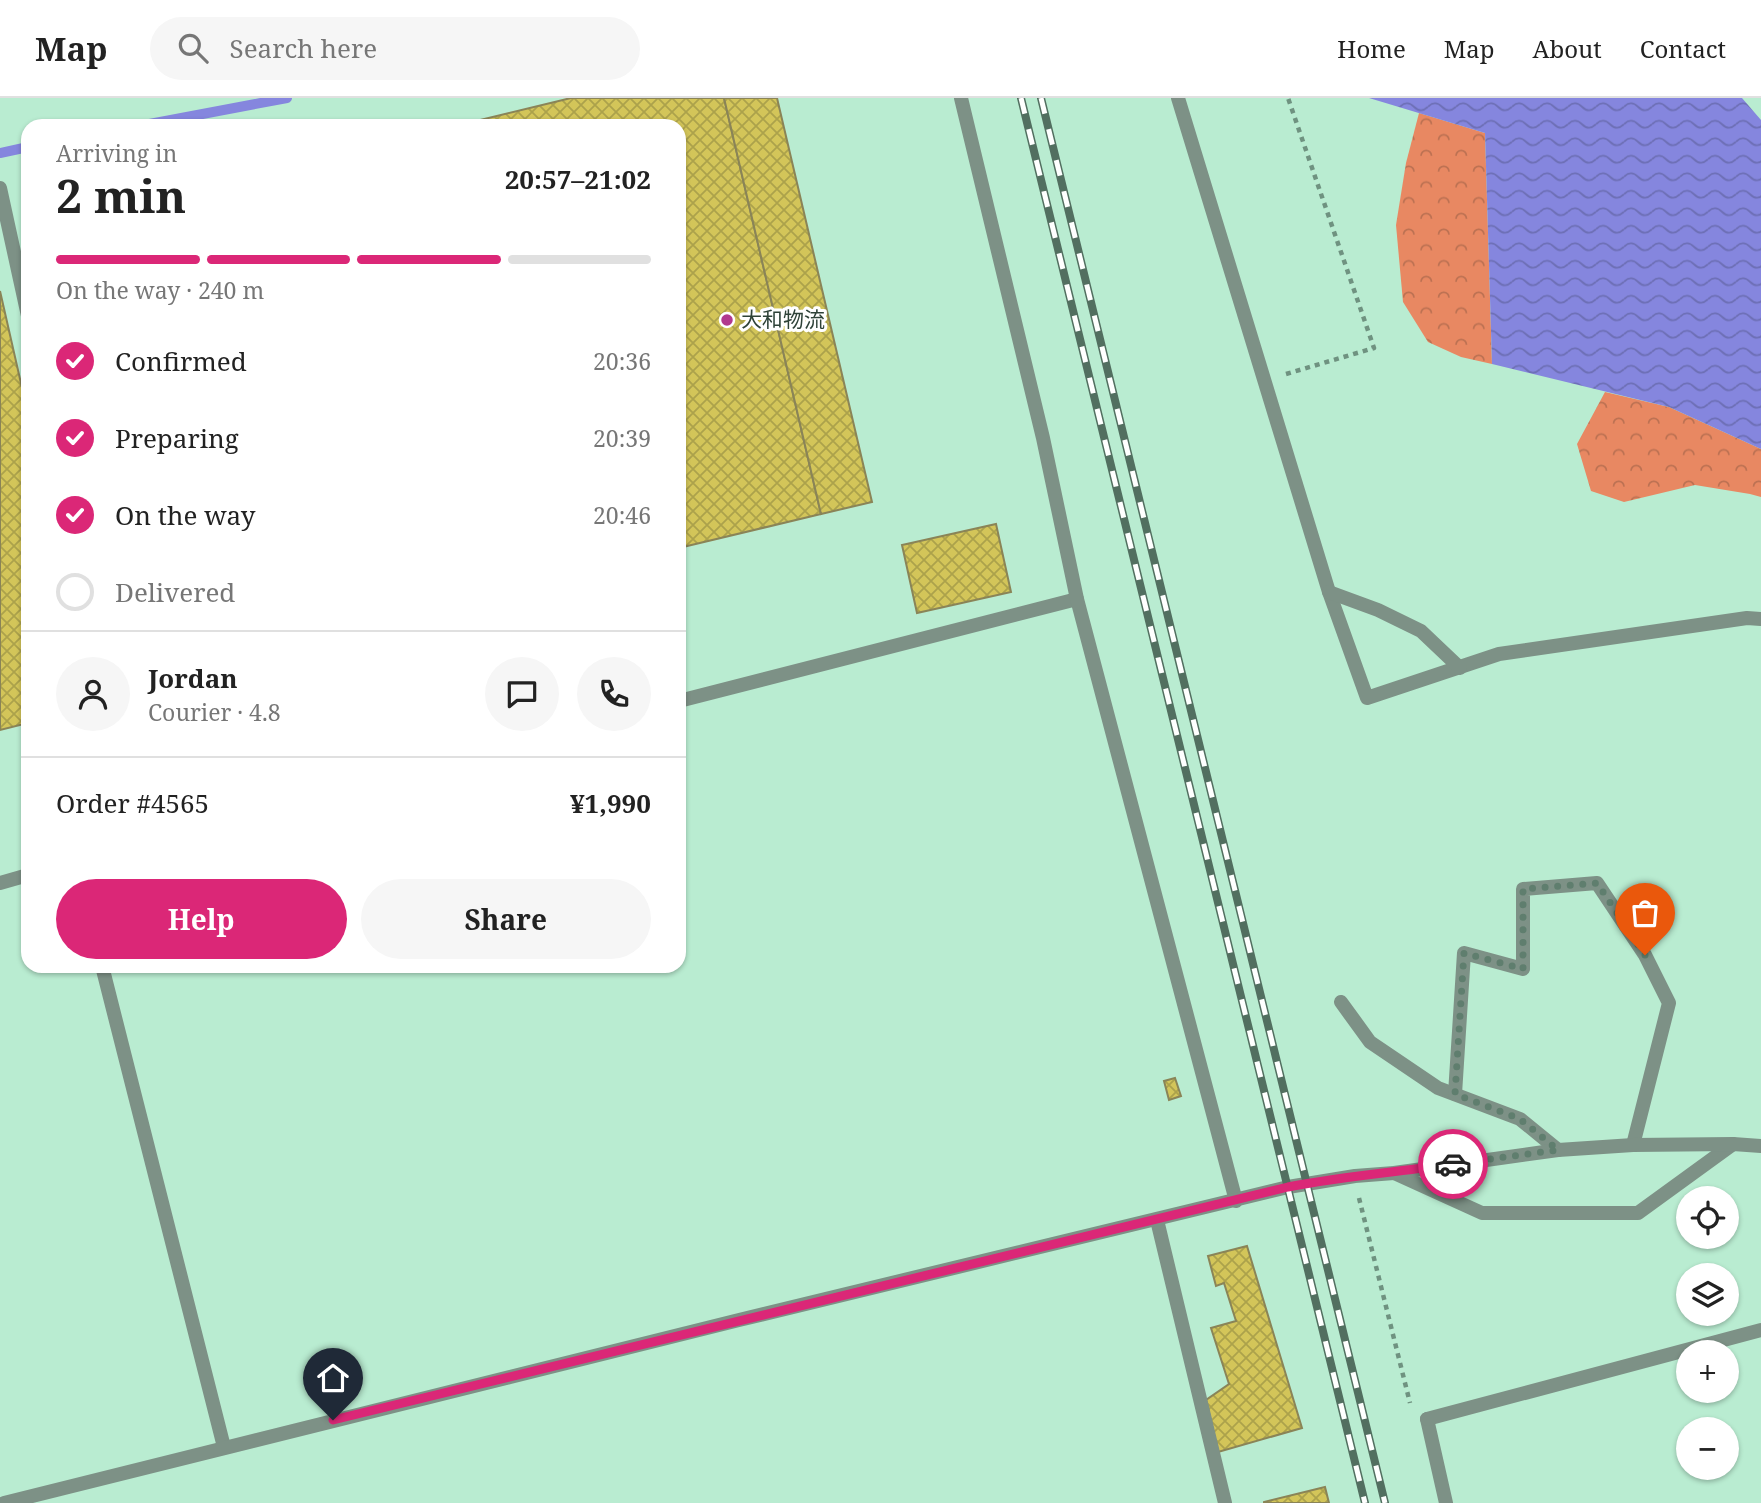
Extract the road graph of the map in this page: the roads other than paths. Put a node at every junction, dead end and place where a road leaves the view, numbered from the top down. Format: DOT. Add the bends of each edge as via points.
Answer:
graph roads {
  1 [pos="961,98"];
  2 [pos="1178,98"];
  3 [pos="0,188"];
  4 [pos="21,284"];
  5 [pos="1329,592"];
  6 [pos="1077,599"];
  7 [pos="1761,619"];
  8 [pos="1460,668"];
  9 [pos="686,699"];
  10 [pos="21,878"];
  11 [pos="0,883"];
  12 [pos="104,973"];
  13 [pos="1340,1002"];
  14 [pos="1455,1094"];
  15 [pos="1733,1144"];
  16 [pos="1633,1145"];
  17 [pos="1761,1146"];
  18 [pos="1558,1150"];
  19 [pos="1394,1173"];
  20 [pos="1236,1201"];
  21 [pos="1157,1220"];
  22 [pos="1761,1329"];
  23 [pos="224,1447"];
  24 [pos="4,1503"];
  25 [pos="1225,1503"];
  26 [pos="1446,1503"];
  1 -- 6 [label="street"];
  2 -- 5 [label="street"];
  3 -- 4 [label="street"];
  5 -- 8 [label="street" via="1421,631"];
  5 -- 8 [label="street" via="1367,698"];
  6 -- 9 [label="street"];
  6 -- 20 [label="street"];
  7 -- 8 [label="street" via="1499,654"];
  10 -- 11 [label="street"];
  12 -- 23 [label="street"];
  13 -- 14 [label="street" via="1370,1042 1438,1088"];
  14 -- 16 [label="street" via="1464,953 1523,969 1523,889 1597,883 1645,955 1669,1003"];
  14 -- 18 [label="street" via="1520,1119"];
  15 -- 16 [label="street"];
  15 -- 17 [label="street"];
  15 -- 19 [label="street" via="1638,1213 1482,1213"];
  16 -- 18 [label="street"];
  18 -- 19 [label="street"];
  19 -- 20 [label="street" via="1288,1187"];
  20 -- 21 [label="street"];
  21 -- 23 [label="street"];
  21 -- 25 [label="street"];
  22 -- 26 [label="street" via="1427,1419"];
  23 -- 24 [label="street"];
}
